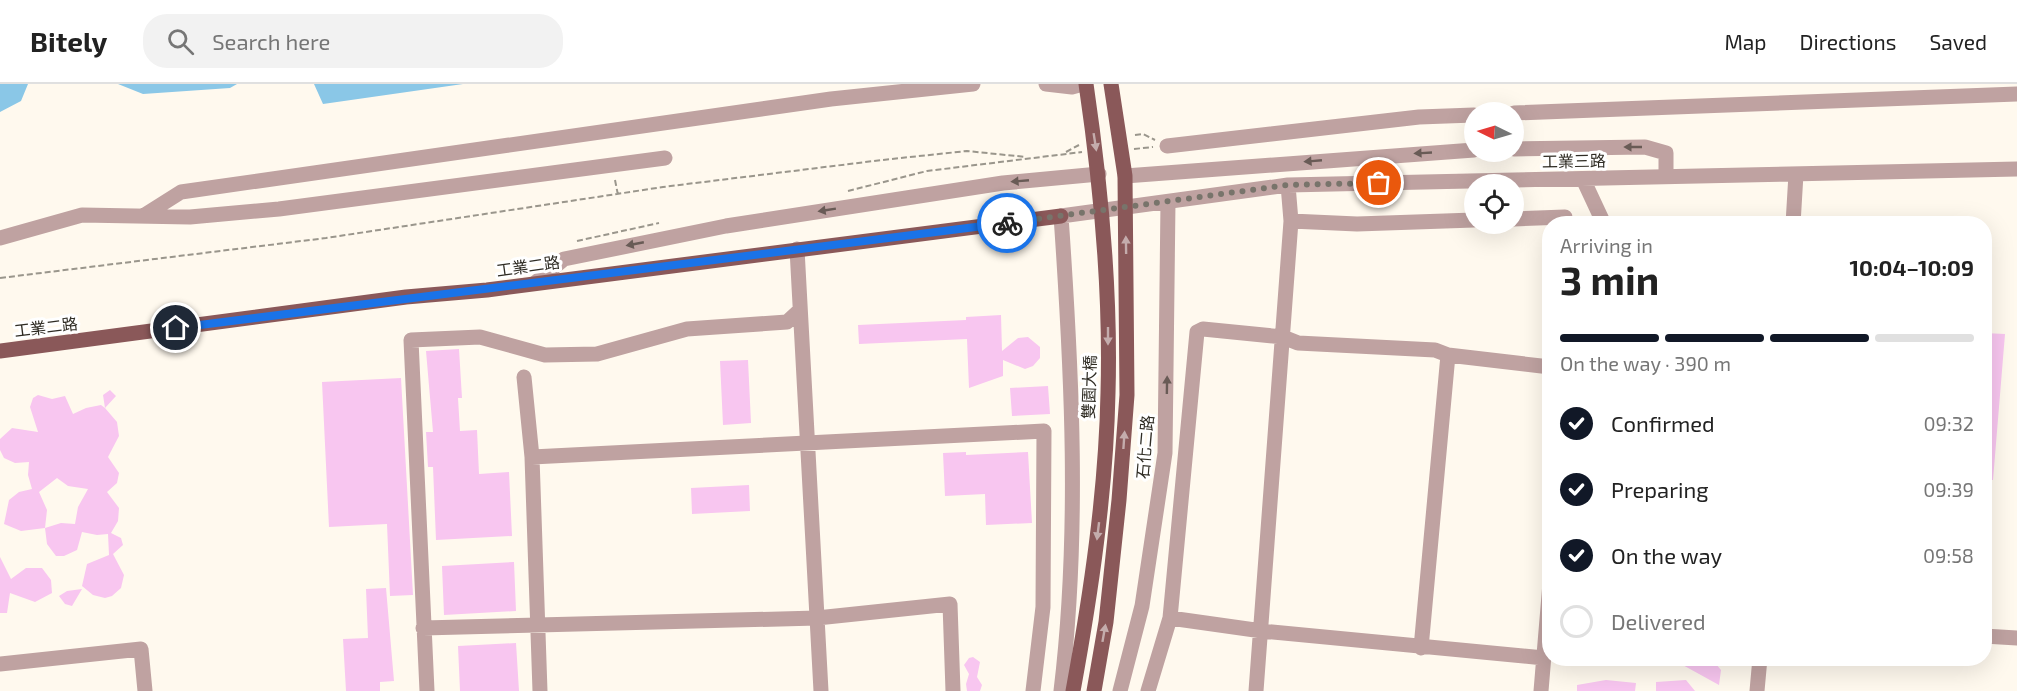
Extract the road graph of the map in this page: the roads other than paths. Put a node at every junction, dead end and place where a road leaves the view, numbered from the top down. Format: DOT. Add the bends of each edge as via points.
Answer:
graph roads {
  1 [pos="974,84"];
  2 [pos="1046,84"];
  3 [pos="1084,84"];
  4 [pos="1111,84"];
  5 [pos="2017,94"];
  6 [pos="1524,113"];
  7 [pos="1464,115"];
  8 [pos="1167,146"];
  9 [pos="1524,149"];
  10 [pos="1464,151"];
  11 [pos="665,158"];
  12 [pos="2017,169"];
  13 [pos="1099,174"];
  14 [pos="1796,174"];
  15 [pos="1125,176"];
  16 [pos="1666,177"];
  17 [pos="1583,179"];
  18 [pos="1288,185"];
  19 [pos="1168,202"];
  20 [pos="143,216"];
  21 [pos="1061,216"];
  22 [pos="1600,216"];
  23 [pos="1793,216"];
  24 [pos="1542,218"];
  25 [pos="1524,219"];
  26 [pos="1464,220"];
  27 [pos="1291,221"];
  28 [pos="0,238"];
  29 [pos="797,249"];
  30 [pos="535,283"];
  31 [pos="800,310"];
  32 [pos="1282,337"];
  33 [pos="0,351"];
  34 [pos="1448,355"];
  35 [pos="1542,366"];
  36 [pos="524,376"];
  37 [pos="807,444"];
  38 [pos="532,456"];
  39 [pos="817,618"];
  40 [pos="1170,618"];
  41 [pos="536,624"];
  42 [pos="423,628"];
  43 [pos="1262,631"];
  44 [pos="1992,636"];
  45 [pos="2017,638"];
  46 [pos="1421,648"];
  47 [pos="1542,658"];
  48 [pos="0,664"];
  49 [pos="1543,666"];
  50 [pos="1759,666"];
  51 [pos="145,691"];
  52 [pos="427,691"];
  53 [pos="540,691"];
  54 [pos="821,691"];
  55 [pos="953,691"];
  56 [pos="1033,691"];
  57 [pos="1061,691"];
  58 [pos="1073,691"];
  59 [pos="1094,691"];
  60 [pos="1120,691"];
  61 [pos="1148,691"];
  62 [pos="1256,691"];
  63 [pos="1541,691"];
  64 [pos="1756,691"];
  1 -- 20 [label="street" via="831,99 181,192"];
  2 -- 3 [label="street"];
  3 -- 13 [label="main road, 雙園大橋, one-way, bridge"];
  4 -- 15 [label="main road, bridge"];
  5 -- 6 [label="street"];
  7 -- 8 [label="street"];
  16 -- 9 [label="street, one-way" via="1666,153 1645,147"];
  10 -- 15 [label="street, one-way"];
  11 -- 20 [label="street" via="279,209 190,217"];
  12 -- 14 [label="street, 工業三路"];
  13 -- 30 [label="street, one-way" via="1002,183 714,229 564,259"];
  13 -- 58 [label="main road, 雙園大橋, one-way, bridge" via="1107,283 1108,393 1098,529"];
  14 -- 16 [label="street, 工業三路"];
  14 -- 23 [label="street"];
  59 -- 15 [label="main road, one-way, bridge" via="1107,611 1127,396"];
  16 -- 17 [label="street, 工業三路"];
  17 -- 18 [label="street, 工業三路"];
  17 -- 22 [label="street"];
  18 -- 19 [label="street, 工業三路"];
  18 -- 27 [label="street"];
  19 -- 21 [label="street, 工業三路"];
  60 -- 19 [label="street, 石化二路, one-way" via="1142,606 1165,453"];
  20 -- 28 [label="street" via="82,215"];
  21 -- 29 [label="main road, 工業二路"];
  21 -- 57 [label="street" via="1073,460 1072,550"];
  24 -- 25 [label="street"];
  26 -- 27 [label="street" via="1357,224"];
  27 -- 32 [label="street"];
  29 -- 30 [label="main road, 工業二路"];
  29 -- 31 [label="street"];
  30 -- 33 [label="main road, 工業二路"];
  31 -- 37 [label="street"];
  31 -- 42 [label="street" via="787,322 687,329 597,354 545,355 480,337 411,340"];
  32 -- 34 [label="street" via="1298,343 1435,350"];
  32 -- 40 [label="street" via="1203,329 1197,332"];
  32 -- 43 [label="street"];
  34 -- 35 [label="street"];
  34 -- 46 [label="street"];
  36 -- 38 [label="street"];
  37 -- 38 [label="street"];
  37 -- 39 [label="street"];
  37 -- 56 [label="street" via="1044,431 1043,607"];
  38 -- 41 [label="street"];
  39 -- 41 [label="street"];
  39 -- 54 [label="street"];
  39 -- 55 [label="street" via="950,604"];
  40 -- 43 [label="street"];
  40 -- 61 [label="street"];
  41 -- 42 [label="street"];
  41 -- 53 [label="street"];
  42 -- 52 [label="street"];
  43 -- 46 [label="street"];
  43 -- 62 [label="street"];
  44 -- 45 [label="street"];
  46 -- 47 [label="street"];
  48 -- 51 [label="street" via="141,649"];
  49 -- 63 [label="street"];
  50 -- 64 [label="street"];
}
